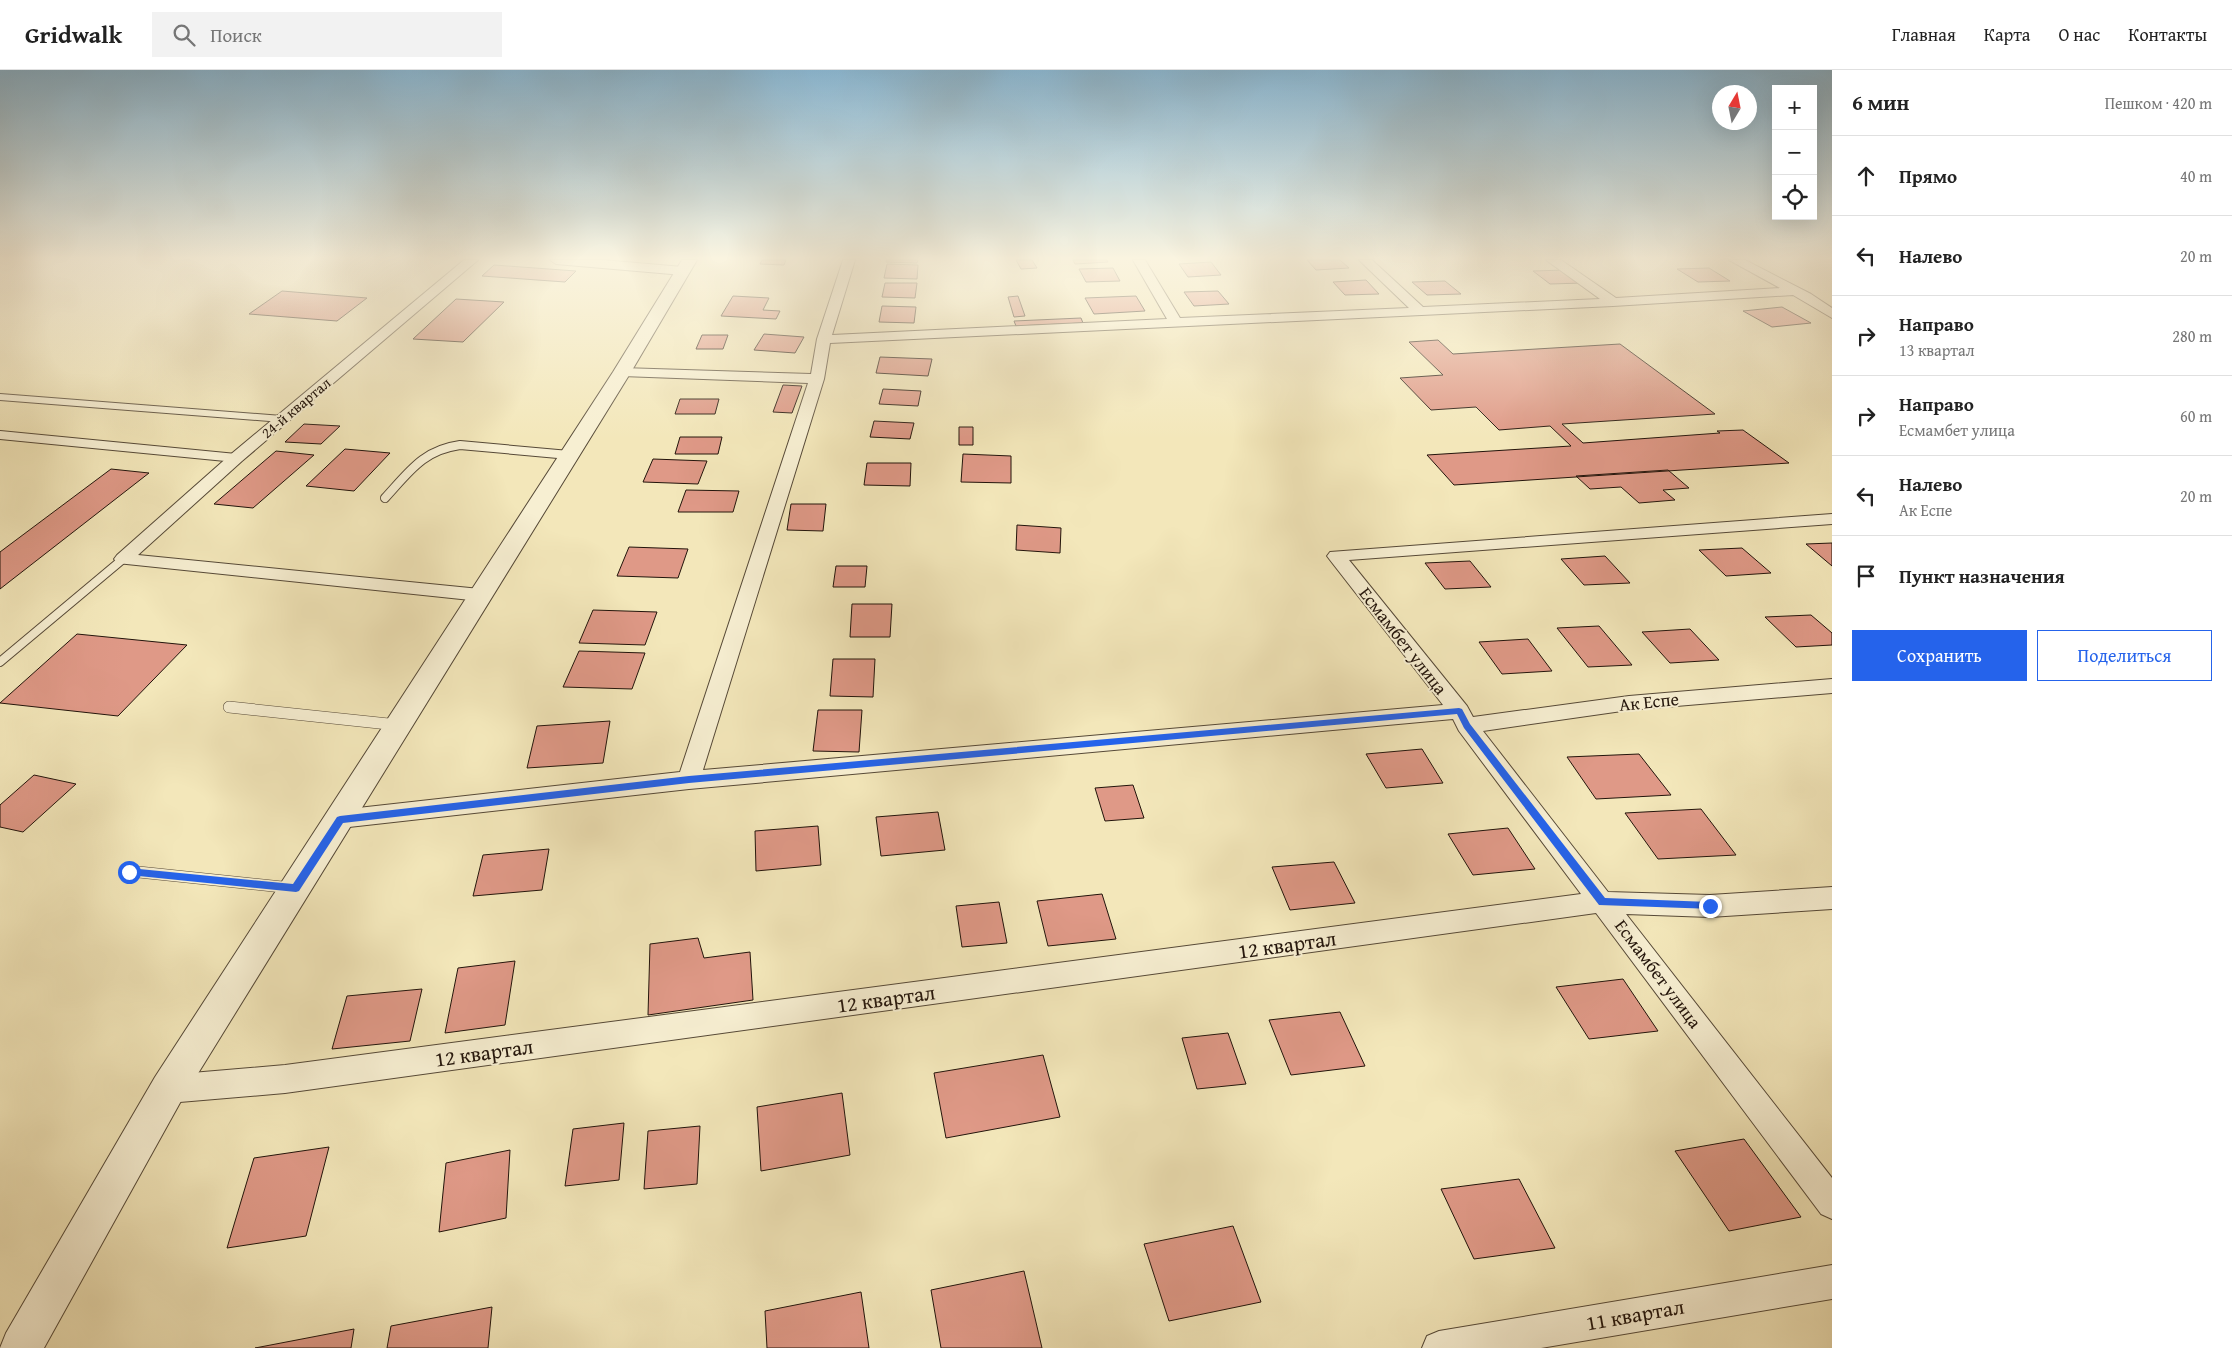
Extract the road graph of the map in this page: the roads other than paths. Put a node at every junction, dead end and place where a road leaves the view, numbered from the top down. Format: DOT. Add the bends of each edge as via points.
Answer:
graph roads {
  1 [pos="400,320"];
  2 [pos="654,320"];
  3 [pos="830,320"];
  4 [pos="1174,320"];
  5 [pos="1251,320"];
  6 [pos="1176,323"];
  7 [pos="824,339"];
  8 [pos="622,372"];
  9 [pos="817,380"];
  10 [pos="0,397"];
  11 [pos="282,418"];
  12 [pos="0,435"];
  13 [pos="569,455"];
  14 [pos="236,458"];
  15 [pos="385,498"];
  16 [pos="1832,519"];
  17 [pos="123,559"];
  18 [pos="480,595"];
  19 [pos="0,662"];
  20 [pos="1832,686"];
  21 [pos="229,707"];
  22 [pos="1463,718"];
  23 [pos="399,725"];
  24 [pos="689,780"];
  25 [pos="340,819"];
  26 [pos="129,872"];
  27 [pos="296,888"];
  28 [pos="1832,898"];
  29 [pos="1602,902"];
  30 [pos="168,1089"];
  31 [pos="1832,1203"];
  32 [pos="1832,1282"];
  33 [pos="20,1348"];
  34 [pos="1439,1348"];
  1 -- 11 [label="street, 24-й квартал"];
  2 -- 8 [label="street"];
  3 -- 7 [label="street"];
  4 -- 6 [label="street"];
  5 -- 6 [label="street"];
  6 -- 7 [label="street"];
  7 -- 9 [label="street"];
  8 -- 9 [label="street"];
  8 -- 13 [label="street"];
  9 -- 24 [label="street"];
  10 -- 11 [label="lane"];
  11 -- 14 [label="street, 24-й квартал"];
  12 -- 14 [label="lane"];
  13 -- 15 [label="lane" via="447,446 425,455"];
  13 -- 18 [label="street"];
  14 -- 17 [label="street, 24-й квартал"];
  16 -- 22 [label="street, Есмамбет улица" via="1336,556"];
  17 -- 18 [label="street"];
  17 -- 19 [label="lane"];
  18 -- 23 [label="street"];
  20 -- 22 [label="street, Ак Еспе"];
  21 -- 23 [label="lane"];
  22 -- 24 [label="street, Ак Еспе"];
  22 -- 29 [label="street, Есмамбет улица"];
  23 -- 25 [label="street"];
  24 -- 25 [label="street, Ак Еспе"];
  25 -- 27 [label="street"];
  26 -- 27 [label="lane"];
  27 -- 30 [label="street"];
  28 -- 29 [label="street" via="1710,906"];
  29 -- 30 [label="street, 12 квартал" via="285,1079"];
  29 -- 31 [label="street, Есмамбет улица"];
  30 -- 33 [label="street"];
  32 -- 34 [label="street, 11 квартал"];
}
